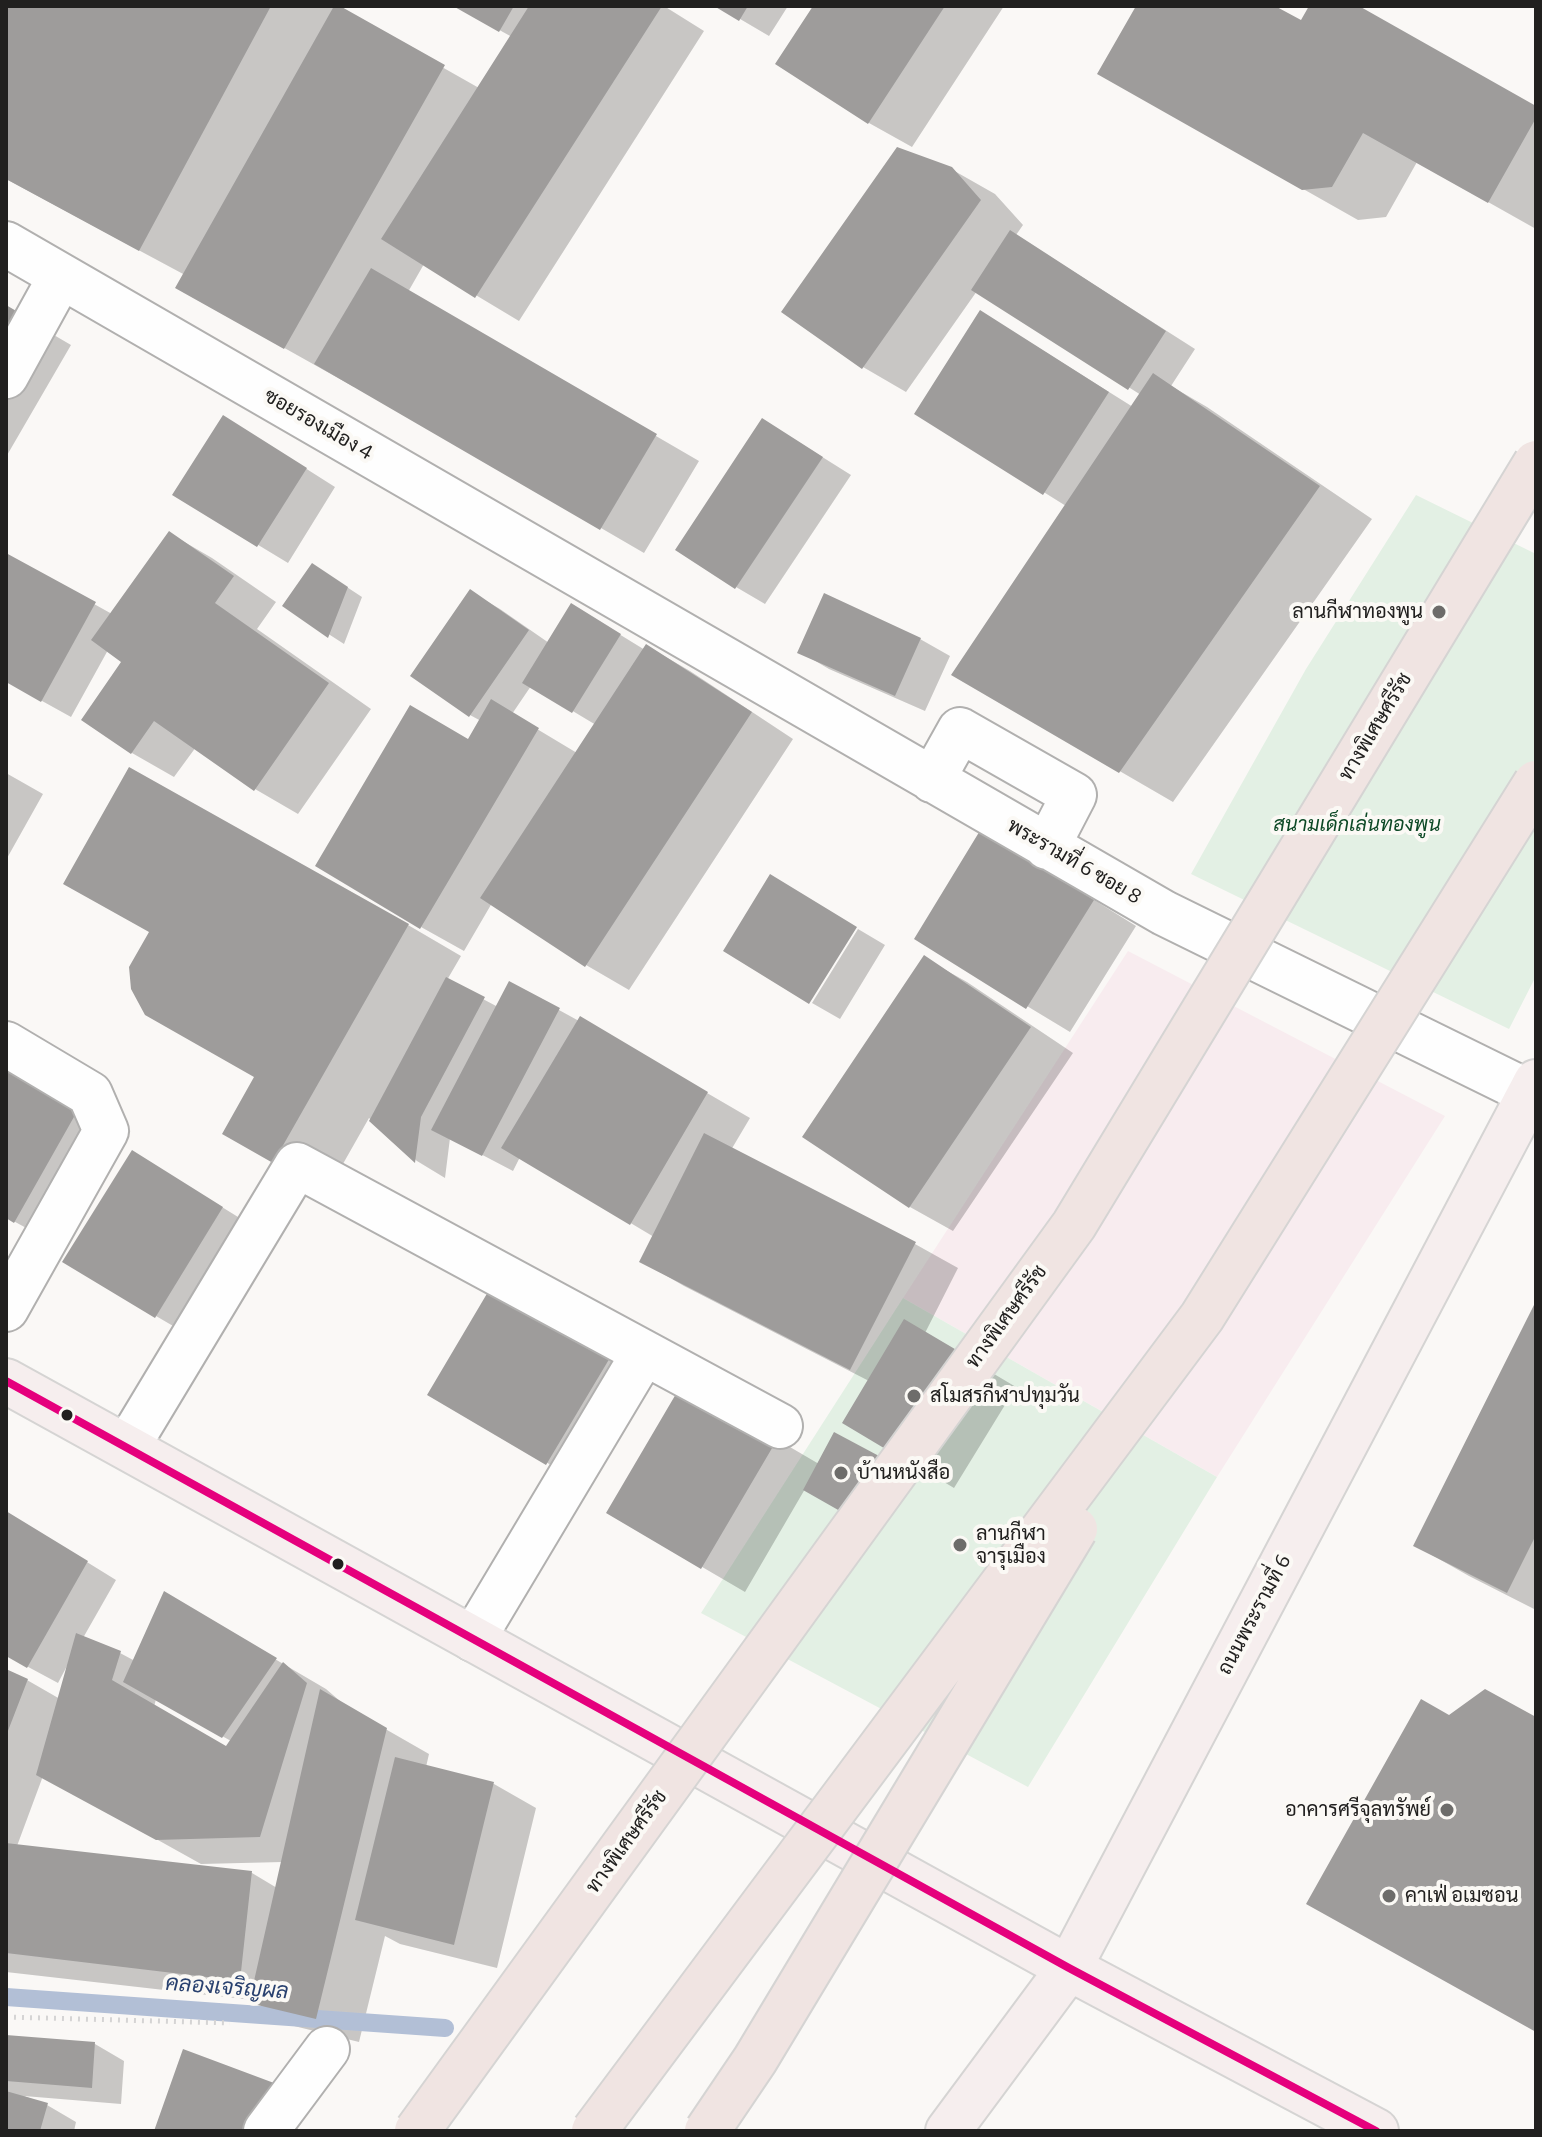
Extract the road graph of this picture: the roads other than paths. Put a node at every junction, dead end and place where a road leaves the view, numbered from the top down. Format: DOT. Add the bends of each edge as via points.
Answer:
graph roads {
  1 [pos="6,244"];
  2 [pos="61,276"];
  3 [pos="6,376"];
  4 [pos="1536,463"];
  5 [pos="631,606"];
  6 [pos="932,780"];
  7 [pos="1536,783"];
  8 [pos="1047,847"];
  9 [pos="6,1044"];
  10 [pos="1534,1089"];
  11 [pos="6,1309"];
  12 [pos="1202,1317"];
  13 [pos="644,1353"];
  14 [pos="6,1381"];
  15 [pos="780,1426"];
  16 [pos="127,1447"];
  17 [pos="473,1639"];
  18 [pos="1069,1968"];
  19 [pos="327,2049"];
  20 [pos="266,2131"];
  21 [pos="417,2131"];
  22 [pos="594,2131"];
  23 [pos="707,2131"];
  24 [pos="948,2131"];
  25 [pos="1376,2131"];
  1 -- 2 [label="street, ซอยรองเมือง 4"];
  2 -- 3 [label="street"];
  2 -- 5 [label="street, ซอยรองเมือง 4"];
  4 -- 21 [label="highway, ทางพิเศษศรีรัช, bridge" via="1074,1225"];
  5 -- 6 [label="street, พระรามที่ 6 ซอย 8"];
  6 -- 8 [label="street, พระรามที่ 6 ซอย 8"];
  6 -- 8 [label="street" via="960,730 1074,795"];
  7 -- 12 [label="highway, bridge"];
  8 -- 10 [label="street, พระรามที่ 6 ซอย 8" via="1164,913"];
  9 -- 11 [label="street" via="90,1094 106,1131"];
  10 -- 18 [label="main road, ถนนพระรามที่ 6"];
  12 -- 22 [label="highway, bridge"];
  12 -- 23 [label="highway, bridge" via="755,2060"];
  13 -- 15 [label="street"];
  13 -- 16 [label="street" via="297,1165"];
  13 -- 17 [label="street"];
  14 -- 16 [label="main road"];
  16 -- 17 [label="main road"];
  17 -- 18 [label="main road"];
  18 -- 24 [label="main road, ถนนพระรามที่ 6"];
  18 -- 25 [label="main road"];
  19 -- 20 [label="street"];
}
